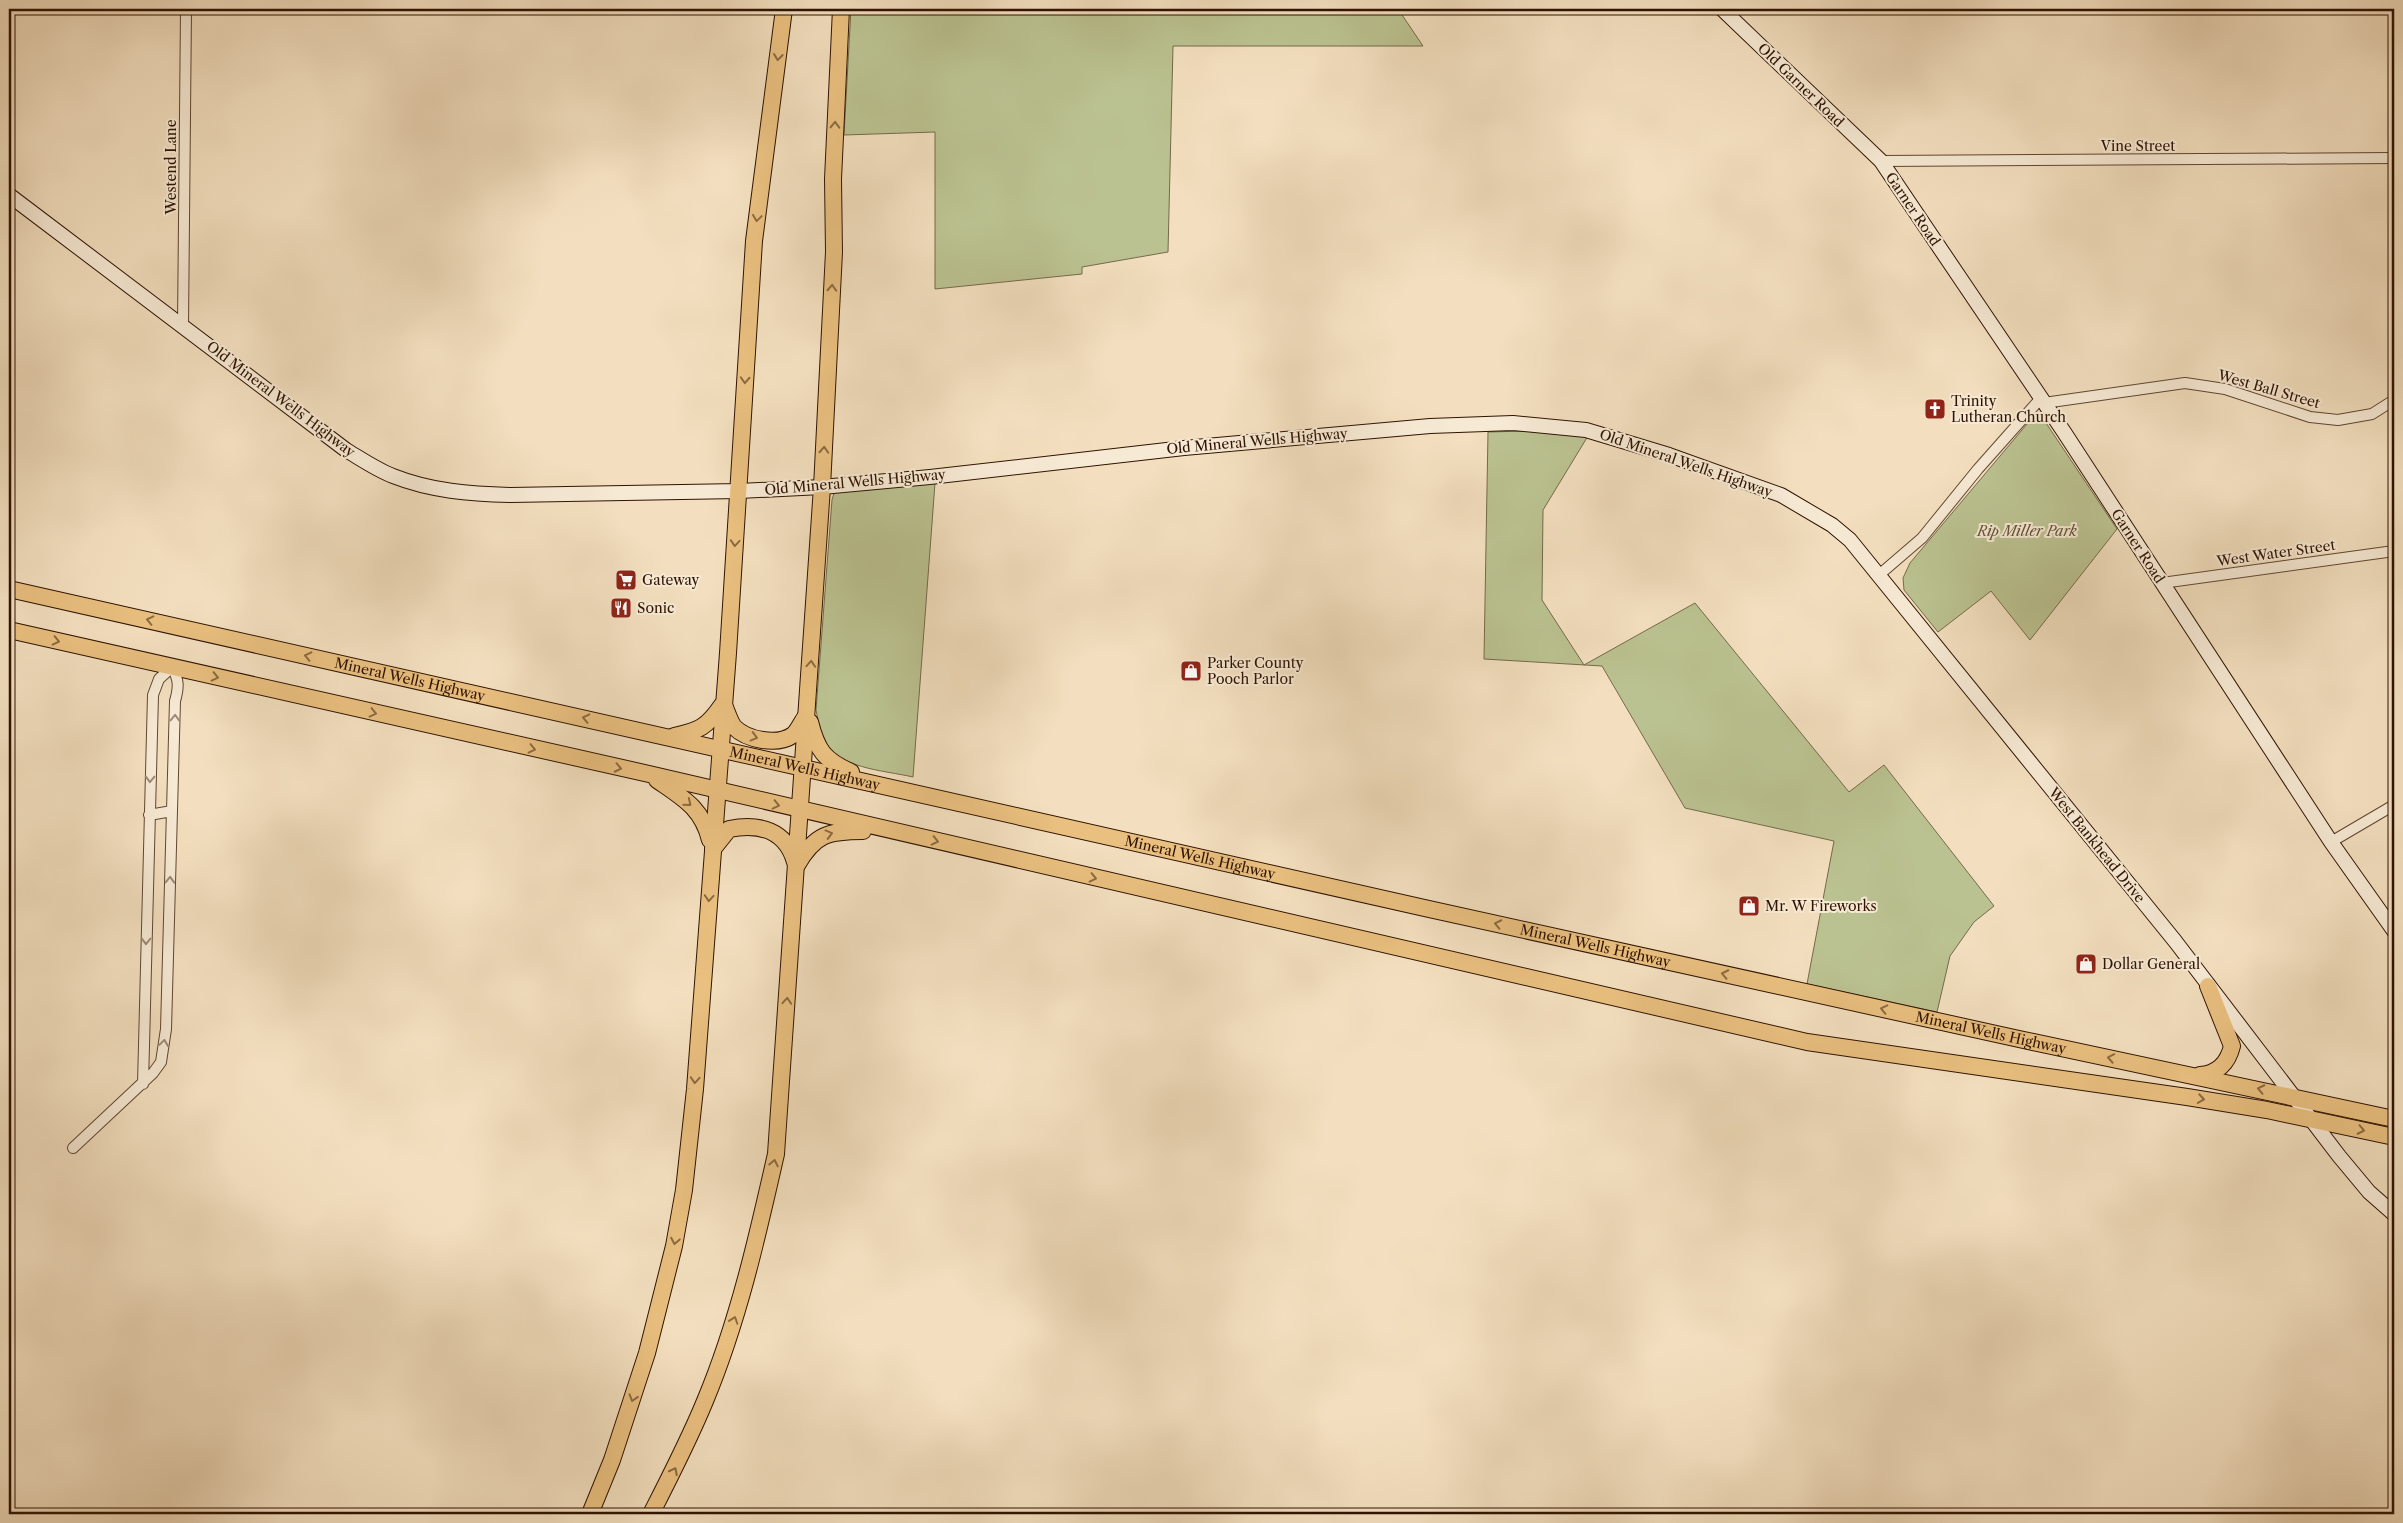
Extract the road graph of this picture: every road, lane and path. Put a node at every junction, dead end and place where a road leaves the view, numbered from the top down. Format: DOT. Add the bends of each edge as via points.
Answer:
graph roads {
  1 [pos="186,9"];
  2 [pos="784,9"];
  3 [pos="840,9"];
  4 [pos="1722,9"];
  5 [pos="2394,158"];
  6 [pos="1881,161"];
  7 [pos="9,195"];
  8 [pos="183,326"];
  9 [pos="2042,400"];
  10 [pos="2394,400"];
  11 [pos="822,487"];
  12 [pos="739,491"];
  13 [pos="1781,495"];
  14 [pos="2394,551"];
  15 [pos="1879,575"];
  16 [pos="2162,583"];
  17 [pos="9,588"];
  18 [pos="9,630"];
  19 [pos="172,667"];
  20 [pos="724,703"];
  21 [pos="807,713"];
  22 [pos="667,737"];
  23 [pos="719,748"];
  24 [pos="804,767"];
  25 [pos="649,774"];
  26 [pos="874,783"];
  27 [pos="717,791"];
  28 [pos="2394,805"];
  29 [pos="800,810"];
  30 [pos="172,811"];
  31 [pos="149,815"];
  32 [pos="891,831"];
  33 [pos="2332,842"];
  34 [pos="712,850"];
  35 [pos="796,866"];
  36 [pos="2394,932"];
  37 [pos="2208,986"];
  38 [pos="2197,1076"];
  39 [pos="142,1084"];
  40 [pos="2294,1096"];
  41 [pos="2394,1119"];
  42 [pos="2312,1120"];
  43 [pos="2394,1137"];
  44 [pos="73,1148"];
  45 [pos="2394,1214"];
  46 [pos="590,1514"];
  47 [pos="651,1514"];
  1 -- 8 [label="street, Westend Lane"];
  2 -- 12 [label="main road, one-way" via="754,241"];
  11 -- 3 [label="main road, one-way" via="834,252 833,179"];
  4 -- 6 [label="street, Old Garner Road"];
  5 -- 6 [label="street, Vine Street"];
  6 -- 9 [label="street, Garner Road"];
  7 -- 8 [label="street, Old Mineral Wells Highway"];
  8 -- 12 [label="street, Old Mineral Wells Highway" via="346,450 392,476 430,488 510,496"];
  9 -- 10 [label="street, West Ball Street" via="2185,383 2225,389 2310,417 2338,420 2372,414"];
  9 -- 15 [label="street" via="1978,469 1922,538"];
  9 -- 16 [label="street, Garner Road"];
  11 -- 12 [label="street, Old Mineral Wells Highway"];
  11 -- 13 [label="street, Old Mineral Wells Highway" via="1184,448 1430,426 1514,423 1586,430 1669,455"];
  21 -- 11 [label="main road, one-way"];
  12 -- 20 [label="main road, one-way"];
  13 -- 15 [label="street, West Bankhead Drive" via="1832,524"];
  14 -- 16 [label="street, West Water Street"];
  15 -- 37 [label="street, West Bankhead Drive"];
  16 -- 33 [label="street, Garner Road"];
  22 -- 17 [label="main road, Mineral Wells Highway, one-way"];
  18 -- 19 [label="main road, one-way"];
  19 -- 25 [label="main road, one-way"];
  30 -- 19 [label="street, one-way" via="175,701 179,688"];
  19 -- 31 [label="street, one-way" via="158,679 153,695"];
  20 -- 21 [label="main road, one-way" via="733,726 749,737 768,740 794,735"];
  20 -- 22 [label="main road" via="701,729"];
  20 -- 23 [label="main road"];
  21 -- 24 [label="main road"];
  21 -- 26 [label="main road" via="824,757"];
  22 -- 23 [label="main road, Mineral Wells Highway"];
  23 -- 24 [label="main road, Mineral Wells Highway"];
  23 -- 27 [label="main road"];
  24 -- 26 [label="main road, Mineral Wells Highway"];
  24 -- 29 [label="main road"];
  25 -- 27 [label="main road"];
  25 -- 34 [label="main road, one-way" via="698,812 706,824"];
  38 -- 26 [label="main road, Mineral Wells Highway, one-way" via="1420,907"];
  27 -- 29 [label="main road, one-way"];
  27 -- 34 [label="main road"];
  28 -- 33 [label="street"];
  29 -- 32 [label="main road"];
  29 -- 35 [label="main road"];
  30 -- 31 [label="street"];
  39 -- 30 [label="street, one-way" via="161,1062 166,1029"];
  31 -- 39 [label="street, one-way"];
  35 -- 32 [label="main road, one-way" via="807,848 821,836 835,832"];
  32 -- 42 [label="main road, one-way" via="1807,1042 2187,1097"];
  33 -- 36 [label="street, Garner Road"];
  34 -- 35 [label="main road" via="728,829 741,826 768,830 784,838"];
  34 -- 46 [label="main road, one-way" via="695,1089 674,1246 638,1380 612,1460"];
  47 -- 35 [label="main road, one-way" via="706,1400 738,1308 776,1154"];
  37 -- 38 [label="main road" via="2232,1046 2219,1068 2210,1074"];
  37 -- 40 [label="street, West Bankhead Drive"];
  40 -- 38 [label="main road, Mineral Wells Highway, one-way"];
  39 -- 44 [label="street"];
  40 -- 41 [label="main road, Mineral Wells Highway"];
  40 -- 42 [label="street, West Bankhead Drive"];
  42 -- 43 [label="main road, one-way"];
  42 -- 45 [label="street, West Bankhead Drive" via="2369,1192"];
}
